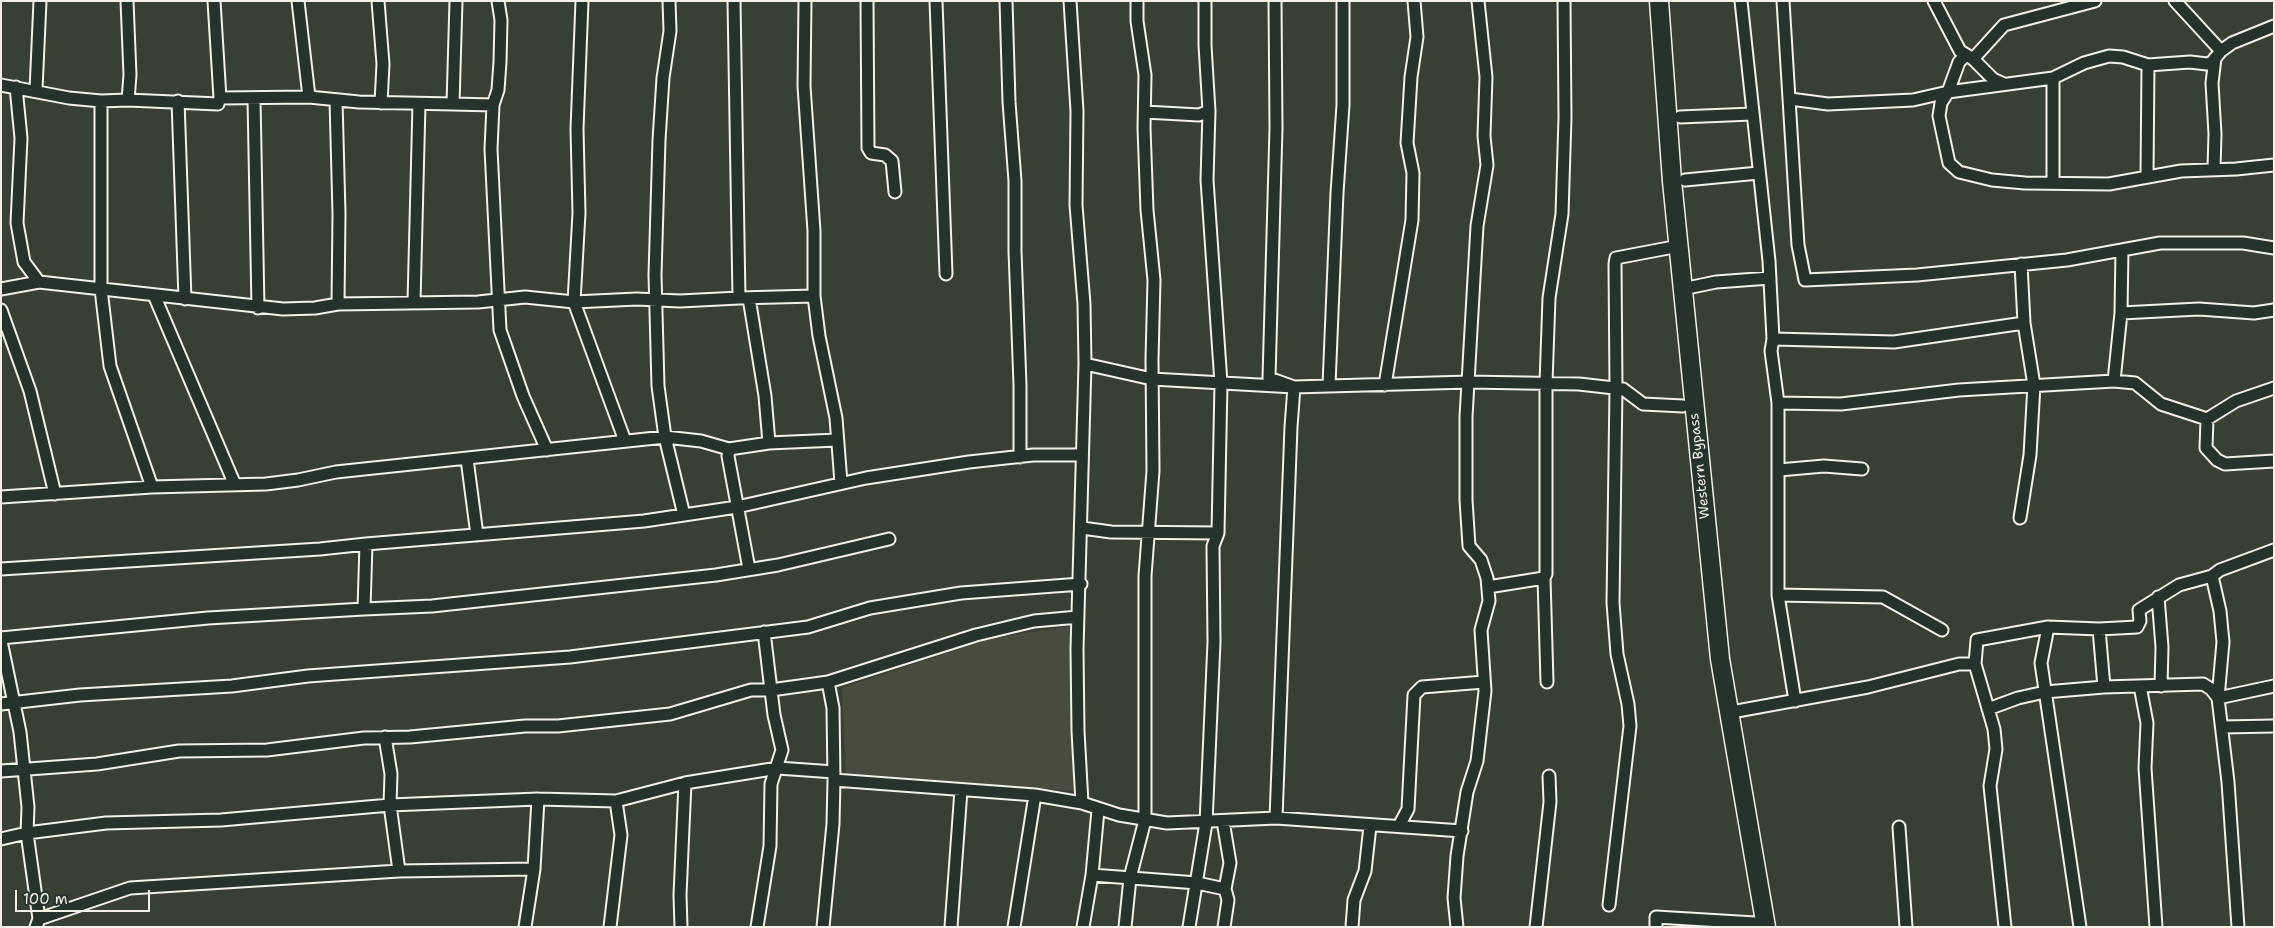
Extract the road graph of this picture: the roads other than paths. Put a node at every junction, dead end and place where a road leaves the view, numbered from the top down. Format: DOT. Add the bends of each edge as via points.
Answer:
graph roads {
  1 [pos="40,1"];
  2 [pos="127,1"];
  3 [pos="214,1"];
  4 [pos="298,1"];
  5 [pos="378,1"];
  6 [pos="456,1"];
  7 [pos="498,1"];
  8 [pos="582,1"];
  9 [pos="669,1"];
  10 [pos="734,1"];
  11 [pos="805,1"];
  12 [pos="867,1"];
  13 [pos="936,1"];
  14 [pos="1006,1"];
  15 [pos="1070,1"];
  16 [pos="1138,1"];
  17 [pos="1205,1"];
  18 [pos="1275,1"];
  19 [pos="1343,1"];
  20 [pos="1414,1"];
  21 [pos="1478,1"];
  22 [pos="1564,1"];
  23 [pos="1659,1"];
  24 [pos="1740,1"];
  25 [pos="1783,1"];
  26 [pos="1934,1"];
  27 [pos="2095,1"];
  28 [pos="2175,1"];
  29 [pos="2274,26"];
  30 [pos="2218,55"];
  31 [pos="1969,57"];
  32 [pos="2148,65"];
  33 [pos="2053,78"];
  34 [pos="1992,82"];
  35 [pos="1,85"];
  36 [pos="16,87"];
  37 [pos="36,90"];
  38 [pos="1948,92"];
  39 [pos="220,98"];
  40 [pos="309,98"];
  41 [pos="1790,98"];
  42 [pos="254,99"];
  43 [pos="128,100"];
  44 [pos="336,100"];
  45 [pos="101,101"];
  46 [pos="178,101"];
  47 [pos="381,103"];
  48 [pos="419,104"];
  49 [pos="454,104"];
  50 [pos="493,105"];
  51 [pos="1209,111"];
  52 [pos="1145,112"];
  53 [pos="1752,114"];
  54 [pos="1680,117"];
  55 [pos="2274,165"];
  56 [pos="2214,168"];
  57 [pos="1759,173"];
  58 [pos="2148,176"];
  59 [pos="1685,180"];
  60 [pos="2053,183"];
  61 [pos="895,192"];
  62 [pos="1679,246"];
  63 [pos="2274,248"];
  64 [pos="2122,250"];
  65 [pos="2021,264"];
  66 [pos="946,274"];
  67 [pos="1770,278"];
  68 [pos="39,282"];
  69 [pos="1692,287"];
  70 [pos="1,289"];
  71 [pos="101,289"];
  72 [pos="154,295"];
  73 [pos="814,296"];
  74 [pos="744,298"];
  75 [pos="185,299"];
  76 [pos="498,299"];
  77 [pos="655,300"];
  78 [pos="414,302"];
  79 [pos="574,302"];
  80 [pos="338,304"];
  81 [pos="258,308"];
  82 [pos="1,310"];
  83 [pos="2274,310"];
  84 [pos="2120,313"];
  85 [pos="2024,324"];
  86 [pos="1773,339"];
  87 [pos="1085,364"];
  88 [pos="1152,378"];
  89 [pos="2114,381"];
  90 [pos="1469,382"];
  91 [pos="1222,383"];
  92 [pos="1546,383"];
  93 [pos="1329,385"];
  94 [pos="1385,385"];
  95 [pos="2034,386"];
  96 [pos="1294,387"];
  97 [pos="1616,388"];
  98 [pos="2274,388"];
  99 [pos="1778,403"];
  100 [pos="1683,406"];
  101 [pos="2207,419"];
  102 [pos="665,437"];
  103 [pos="837,440"];
  104 [pos="624,441"];
  105 [pos="769,443"];
  106 [pos="729,449"];
  107 [pos="547,450"];
  108 [pos="1082,455"];
  109 [pos="1020,457"];
  110 [pos="467,459"];
  111 [pos="2274,460"];
  112 [pos="1862,469"];
  113 [pos="1779,470"];
  114 [pos="841,483"];
  115 [pos="235,485"];
  116 [pos="152,487"];
  117 [pos="55,494"];
  118 [pos="1,497"];
  119 [pos="737,507"];
  120 [pos="684,515"];
  121 [pos="2020,518"];
  122 [pos="1082,528"];
  123 [pos="1148,533"];
  124 [pos="1218,533"];
  125 [pos="477,536"];
  126 [pos="889,539"];
  127 [pos="366,544"];
  128 [pos="2274,550"];
  129 [pos="1,568"];
  130 [pos="749,569"];
  131 [pos="2212,576"];
  132 [pos="1544,578"];
  133 [pos="1081,584"];
  134 [pos="1488,587"];
  135 [pos="1778,595"];
  136 [pos="2158,597"];
  137 [pos="364,609"];
  138 [pos="1078,617"];
  139 [pos="2048,627"];
  140 [pos="2099,629"];
  141 [pos="1942,630"];
  142 [pos="764,632"];
  143 [pos="1,638"];
  144 [pos="1,642"];
  145 [pos="1975,664"];
  146 [pos="828,682"];
  147 [pos="1484,682"];
  148 [pos="1547,682"];
  149 [pos="2140,686"];
  150 [pos="2161,686"];
  151 [pos="2274,686"];
  152 [pos="2104,687"];
  153 [pos="771,690"];
  154 [pos="2045,692"];
  155 [pos="2218,698"];
  156 [pos="1795,701"];
  157 [pos="15,702"];
  158 [pos="1,704"];
  159 [pos="1988,709"];
  160 [pos="1737,711"];
  161 [pos="2274,726"];
  162 [pos="2222,728"];
  163 [pos="385,737"];
  164 [pos="778,768"];
  165 [pos="23,770"];
  166 [pos="1,771"];
  167 [pos="834,776"];
  168 [pos="1549,776"];
  169 [pos="685,783"];
  170 [pos="961,790"];
  171 [pos="1035,795"];
  172 [pos="538,799"];
  173 [pos="616,800"];
  174 [pos="1082,804"];
  175 [pos="390,805"];
  176 [pos="1098,810"];
  177 [pos="1276,818"];
  178 [pos="1145,820"];
  179 [pos="1223,821"];
  180 [pos="1206,822"];
  181 [pos="1370,826"];
  182 [pos="1399,826"];
  183 [pos="1899,827"];
  184 [pos="1462,831"];
  185 [pos="27,833"];
  186 [pos="1,839"];
  187 [pos="534,869"];
  188 [pos="399,871"];
  189 [pos="1092,875"];
  190 [pos="1130,878"];
  191 [pos="1197,883"];
  192 [pos="1225,889"];
  193 [pos="1608,905"];
  194 [pos="38,923"];
  195 [pos="1761,925"];
  196 [pos="525,927"];
  197 [pos="610,927"];
  198 [pos="681,927"];
  199 [pos="757,927"];
  200 [pos="822,927"];
  201 [pos="951,927"];
  202 [pos="1014,927"];
  203 [pos="1083,927"];
  204 [pos="1125,927"];
  205 [pos="1189,927"];
  206 [pos="1224,927"];
  207 [pos="1352,927"];
  208 [pos="1457,927"];
  209 [pos="1536,927"];
  210 [pos="1656,927"];
  211 [pos="1906,927"];
  212 [pos="2006,927"];
  213 [pos="2080,927"];
  214 [pos="2156,927"];
  215 [pos="2238,927"];
  1 -- 37 [label="street"];
  2 -- 43 [label="street"];
  3 -- 39 [label="street"];
  4 -- 40 [label="street"];
  5 -- 47 [label="street" via="383,64"];
  6 -- 49 [label="street"];
  7 -- 50 [label="street" via="500,62 498,90"];
  8 -- 79 [label="street" via="577,129 579,213"];
  9 -- 77 [label="street" via="670,31 663,78 655,223"];
  10 -- 74 [label="street"];
  11 -- 73 [label="street" via="804,86 814,232"];
  12 -- 61 [label="street" via="868,148 871,153 885,155 892,161"];
  13 -- 66 [label="street"];
  14 -- 109 [label="street" via="1009,102 1016,181"];
  15 -- 87 [label="street"];
  16 -- 52 [label="street"];
  17 -- 51 [label="street"];
  18 -- 96 [label="street" via="1276,128 1269,378"];
  19 -- 93 [label="street" via="1343,114"];
  20 -- 94 [label="street" via="1417,37 1407,143 1413,173 1412,220"];
  21 -- 90 [label="street" via="1486,77 1484,136 1487,165 1477,226"];
  22 -- 92 [label="street" via="1562,214 1548,298"];
  23 -- 62 [label="main road, Western Bypass"];
  24 -- 53 [label="street"];
  25 -- 41 [label="street"];
  26 -- 31 [label="street" via="1960,51"];
  27 -- 31 [label="street" via="2004,25 1991,42"];
  28 -- 30 [label="street"];
  29 -- 30 [label="street" via="2232,43"];
  30 -- 32 [label="street" via="2207,64"];
  30 -- 56 [label="street" via="2212,83"];
  31 -- 34 [label="street"];
  31 -- 38 [label="street" via="1959,62"];
  32 -- 33 [label="street" via="2108,56"];
  32 -- 58 [label="street"];
  33 -- 34 [label="street" via="2004,84"];
  33 -- 60 [label="street"];
  34 -- 38 [label="street"];
  35 -- 36 [label="street"];
  36 -- 37 [label="street"];
  36 -- 68 [label="street" via="21,138 17,223 24,262"];
  37 -- 45 [label="street"];
  38 -- 41 [label="street" via="1874,104 1828,104"];
  38 -- 60 [label="street" via="1941,103 1940,116 1949,163 1953,168 1992,180"];
  39 -- 42 [label="street"];
  39 -- 46 [label="street" via="218,104"];
  40 -- 42 [label="street"];
  40 -- 44 [label="street"];
  41 -- 65 [label="street" via="1798,246 1805,280 1917,275"];
  42 -- 81 [label="street"];
  43 -- 45 [label="street"];
  43 -- 46 [label="street"];
  44 -- 47 [label="street"];
  44 -- 80 [label="street"];
  45 -- 71 [label="street"];
  46 -- 75 [label="street"];
  47 -- 48 [label="street"];
  48 -- 49 [label="street"];
  48 -- 78 [label="street"];
  49 -- 50 [label="street"];
  50 -- 76 [label="street"];
  51 -- 52 [label="street" via="1199,115"];
  51 -- 91 [label="street" via="1207,180"];
  52 -- 88 [label="street" via="1147,210 1154,280"];
  53 -- 54 [label="street"];
  53 -- 57 [label="street"];
  55 -- 56 [label="street"];
  56 -- 58 [label="street"];
  57 -- 59 [label="street"];
  57 -- 67 [label="street"];
  58 -- 60 [label="street" via="2109,184"];
  62 -- 97 [label="street" via="1616,258"];
  62 -- 195 [label="main road, Western Bypass" via="1720,659"];
  63 -- 64 [label="street" via="2222,242 2160,243"];
  64 -- 65 [label="street"];
  64 -- 84 [label="street"];
  65 -- 85 [label="street"];
  67 -- 69 [label="street"];
  67 -- 86 [label="street"];
  68 -- 70 [label="street"];
  68 -- 71 [label="street"];
  71 -- 72 [label="street"];
  71 -- 116 [label="street" via="110,366"];
  72 -- 75 [label="street"];
  72 -- 115 [label="street"];
  73 -- 74 [label="street"];
  73 -- 103 [label="street"];
  74 -- 77 [label="street"];
  74 -- 105 [label="street" via="765,396"];
  75 -- 81 [label="street"];
  76 -- 78 [label="street"];
  76 -- 79 [label="street" via="525,297"];
  76 -- 107 [label="street" via="503,340"];
  77 -- 79 [label="street"];
  77 -- 102 [label="street" via="658,386"];
  78 -- 80 [label="street"];
  79 -- 104 [label="street"];
  80 -- 81 [label="street" via="315,308"];
  82 -- 117 [label="street" via="30,391"];
  83 -- 84 [label="street" via="2254,314 2199,309"];
  84 -- 89 [label="street"];
  85 -- 86 [label="street" via="1894,342"];
  85 -- 95 [label="street"];
  86 -- 99 [label="street"];
  87 -- 88 [label="street"];
  87 -- 108 [label="street"];
  88 -- 91 [label="street"];
  88 -- 123 [label="street" via="1153,471"];
  89 -- 95 [label="street"];
  89 -- 101 [label="street" via="2135,383 2161,404"];
  90 -- 92 [label="street"];
  90 -- 94 [label="street"];
  90 -- 134 [label="street" via="1466,455 1469,546 1481,560"];
  91 -- 96 [label="street"];
  91 -- 124 [label="street"];
  92 -- 97 [label="street"];
  92 -- 132 [label="street"];
  93 -- 94 [label="street"];
  93 -- 96 [label="street"];
  95 -- 99 [label="street" via="1959,390 1841,404"];
  95 -- 121 [label="street" via="2030,455"];
  96 -- 177 [label="street"];
  97 -- 100 [label="street" via="1626,390 1644,404"];
  97 -- 193 [label="street" via="1612,603 1630,726"];
  98 -- 101 [label="street" via="2236,401"];
  99 -- 113 [label="street"];
  101 -- 111 [label="street" via="2206,448 2216,460 2225,464"];
  102 -- 104 [label="street"];
  102 -- 106 [label="street" via="701,441"];
  102 -- 120 [label="street"];
  103 -- 105 [label="street"];
  103 -- 114 [label="street"];
  104 -- 107 [label="street"];
  105 -- 106 [label="street"];
  106 -- 119 [label="street"];
  107 -- 110 [label="street"];
  108 -- 109 [label="street"];
  108 -- 122 [label="street"];
  109 -- 114 [label="street"];
  110 -- 115 [label="street"];
  110 -- 125 [label="street"];
  112 -- 113 [label="street" via="1824,466"];
  113 -- 135 [label="street"];
  114 -- 119 [label="street"];
  115 -- 116 [label="street"];
  116 -- 117 [label="street"];
  117 -- 118 [label="street"];
  119 -- 120 [label="street"];
  119 -- 130 [label="street"];
  120 -- 125 [label="street"];
  122 -- 123 [label="street"];
  122 -- 133 [label="street"];
  123 -- 124 [label="street"];
  123 -- 178 [label="street" via="1145,576"];
  124 -- 180 [label="street" via="1212,546 1214,642"];
  125 -- 127 [label="street"];
  126 -- 130 [label="street"];
  127 -- 129 [label="street"];
  127 -- 137 [label="street"];
  128 -- 131 [label="street"];
  130 -- 137 [label="street" via="441,605"];
  131 -- 136 [label="street" via="2179,584"];
  131 -- 155 [label="street" via="2223,642"];
  132 -- 134 [label="street"];
  132 -- 148 [label="street"];
  133 -- 138 [label="street"];
  133 -- 142 [label="street" via="903,601 808,627"];
  134 -- 147 [label="street" via="1489,601 1481,630"];
  135 -- 141 [label="street" via="1883,597"];
  135 -- 156 [label="street"];
  136 -- 140 [label="street" via="2139,610 2137,626"];
  136 -- 150 [label="street"];
  137 -- 143 [label="street" via="208,618"];
  138 -- 146 [label="street" via="1034,621 976,634"];
  138 -- 174 [label="street"];
  139 -- 140 [label="street"];
  139 -- 145 [label="street" via="1977,640"];
  139 -- 154 [label="street" via="2041,663"];
  140 -- 152 [label="street"];
  142 -- 153 [label="street"];
  142 -- 157 [label="street" via="570,657"];
  144 -- 157 [label="street"];
  145 -- 156 [label="street" via="1959,664"];
  145 -- 159 [label="street"];
  146 -- 153 [label="street"];
  146 -- 167 [label="street" via="833,708"];
  147 -- 182 [label="street" via="1422,687 1414,695 1408,809"];
  147 -- 184 [label="street" via="1477,761 1466,792"];
  149 -- 150 [label="street"];
  149 -- 152 [label="street"];
  149 -- 214 [label="street" via="2147,722 2145,768"];
  150 -- 155 [label="street" via="2203,684"];
  151 -- 155 [label="street"];
  152 -- 154 [label="street"];
  153 -- 163 [label="street" via="751,690 670,714 558,726"];
  153 -- 164 [label="street" via="782,750"];
  154 -- 159 [label="street"];
  154 -- 213 [label="street"];
  155 -- 162 [label="street"];
  156 -- 160 [label="street"];
  157 -- 158 [label="street"];
  157 -- 165 [label="street"];
  159 -- 212 [label="street" via="1996,749 1990,786"];
  161 -- 162 [label="street"];
  162 -- 215 [label="street"];
  163 -- 165 [label="street" via="267,750 179,751 98,764"];
  163 -- 175 [label="street" via="391,774"];
  164 -- 167 [label="street"];
  164 -- 169 [label="street"];
  164 -- 199 [label="street" via="772,784 770,846"];
  165 -- 166 [label="street"];
  165 -- 185 [label="street" via="28,806"];
  167 -- 170 [label="street"];
  167 -- 200 [label="street" via="833,824"];
  168 -- 209 [label="street" via="1550,802"];
  169 -- 173 [label="street"];
  169 -- 198 [label="street"];
  170 -- 171 [label="street"];
  170 -- 201 [label="street"];
  171 -- 174 [label="street"];
  171 -- 202 [label="street"];
  172 -- 173 [label="street"];
  172 -- 175 [label="street"];
  172 -- 187 [label="street"];
  173 -- 197 [label="street" via="621,835"];
  174 -- 176 [label="street"];
  175 -- 185 [label="street" via="221,820 106,823"];
  175 -- 188 [label="street"];
  176 -- 178 [label="street"];
  176 -- 189 [label="street"];
  177 -- 179 [label="street"];
  177 -- 181 [label="street"];
  178 -- 180 [label="street"];
  178 -- 190 [label="street"];
  179 -- 180 [label="street"];
  179 -- 192 [label="street" via="1230,864"];
  180 -- 191 [label="street"];
  181 -- 182 [label="street"];
  181 -- 207 [label="street" via="1365,871 1354,900"];
  182 -- 184 [label="street"];
  183 -- 211 [label="street"];
  184 -- 208 [label="street" via="1454,898"];
  185 -- 186 [label="street"];
  185 -- 194 [label="street"];
  187 -- 188 [label="street"];
  187 -- 196 [label="street"];
  188 -- 194 [label="street" via="130,888"];
  189 -- 190 [label="street"];
  189 -- 203 [label="street"];
  190 -- 191 [label="street"];
  190 -- 204 [label="street"];
  191 -- 192 [label="street"];
  191 -- 205 [label="street"];
  192 -- 206 [label="street" via="1228,900"];
  195 -- 210 [label="street" via="1656,917"];
}
